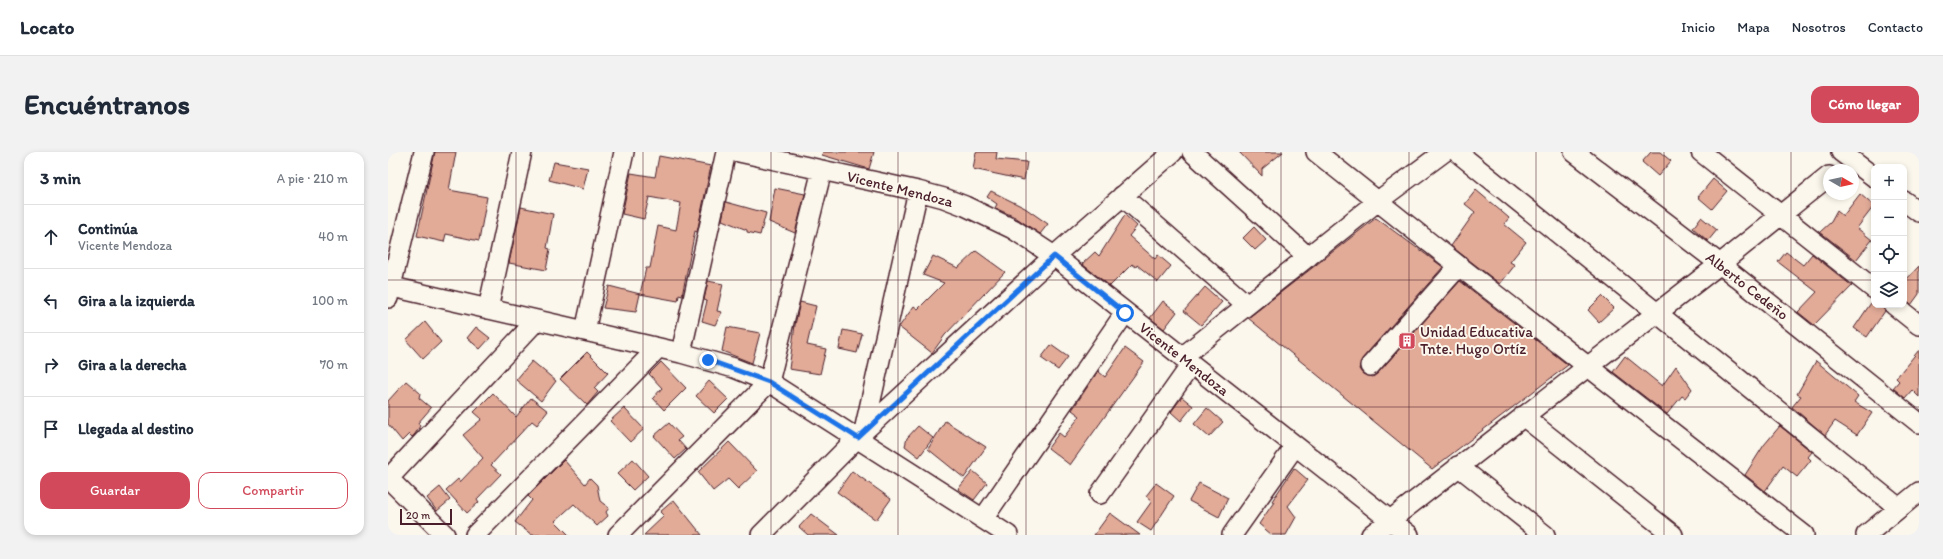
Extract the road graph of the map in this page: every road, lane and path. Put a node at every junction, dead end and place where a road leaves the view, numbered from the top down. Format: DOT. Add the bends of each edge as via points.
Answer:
graph roads {
  1 [pos="424,152"];
  2 [pos="522,152"];
  3 [pos="624,152"];
  4 [pos="726,152"];
  5 [pos="739,152"];
  6 [pos="1173,152"];
  7 [pos="1192,152"];
  8 [pos="1316,152"];
  9 [pos="1446,152"];
  10 [pos="1574,152"];
  11 [pos="1701,152"];
  12 [pos="1843,160"];
  13 [pos="822,170"];
  14 [pos="1871,176"];
  15 [pos="1823,181"];
  16 [pos="918,191"];
  17 [pos="1122,196"];
  18 [pos="1378,202"];
  19 [pos="1907,203"];
  20 [pos="1919,212"];
  21 [pos="1781,215"];
  22 [pos="1054,256"];
  23 [pos="1308,257"];
  24 [pos="1720,264"];
  25 [pos="1459,266"];
  26 [pos="1871,287"];
  27 [pos="389,290"];
  28 [pos="1247,305"];
  29 [pos="488,308"];
  30 [pos="1898,308"];
  31 [pos="1125,313"];
  32 [pos="1656,314"];
  33 [pos="537,320"];
  34 [pos="1919,325"];
  35 [pos="585,331"];
  36 [pos="658,348"];
  37 [pos="682,353"];
  38 [pos="1186,361"];
  39 [pos="1370,366"];
  40 [pos="1588,366"];
  41 [pos="769,382"];
  42 [pos="1523,416"];
  43 [pos="1919,423"];
  44 [pos="861,434"];
  45 [pos="1295,446"];
  46 [pos="1458,466"];
  47 [pos="388,479"];
  48 [pos="1919,492"];
  49 [pos="1100,494"];
  50 [pos="1899,508"];
  51 [pos="983,519"];
  52 [pos="1390,520"];
  53 [pos="769,533"];
  54 [pos="445,535"];
  55 [pos="475,535"];
  56 [pos="618,535"];
  57 [pos="1008,535"];
  58 [pos="1232,535"];
  59 [pos="1371,535"];
  60 [pos="1409,535"];
  61 [pos="1545,535"];
  62 [pos="1672,535"];
  63 [pos="1804,535"];
  64 [pos="1866,535"];
  1 -- 27 [label="street"];
  2 -- 29 [label="street"];
  3 -- 35 [label="street"];
  4 -- 37 [label="street"];
  5 -- 13 [label="street, Vicente Mendoza"];
  6 -- 17 [label="street"];
  7 -- 23 [label="street"];
  8 -- 18 [label="street"];
  9 -- 18 [label="street"];
  9 -- 32 [label="street"];
  10 -- 24 [label="street, Alberto Cedeño"];
  11 -- 21 [label="street"];
  12 -- 14 [label="street"];
  13 -- 16 [label="street, Vicente Mendoza"];
  13 -- 41 [label="street"];
  15 -- 21 [label="street"];
  16 -- 22 [label="street, Vicente Mendoza" via="990,217"];
  16 -- 44 [label="street"];
  17 -- 22 [label="street"];
  17 -- 28 [label="street"];
  18 -- 23 [label="street"];
  18 -- 25 [label="street"];
  19 -- 20 [label="street"];
  21 -- 24 [label="street"];
  21 -- 26 [label="street"];
  22 -- 31 [label="street, Vicente Mendoza"];
  22 -- 44 [label="street"];
  23 -- 28 [label="street"];
  24 -- 32 [label="street"];
  24 -- 43 [label="street, Alberto Cedeño"];
  25 -- 39 [label="street"];
  25 -- 40 [label="street"];
  27 -- 29 [label="street"];
  28 -- 38 [label="street"];
  29 -- 33 [label="street"];
  30 -- 34 [label="street"];
  31 -- 38 [label="street, Vicente Mendoza"];
  31 -- 51 [label="street"];
  32 -- 40 [label="street"];
  32 -- 50 [label="street"];
  33 -- 35 [label="street"];
  33 -- 47 [label="street"];
  35 -- 36 [label="street"];
  36 -- 37 [label="street"];
  36 -- 55 [label="street"];
  37 -- 41 [label="street" via="734,368"];
  38 -- 45 [label="street, Vicente Mendoza"];
  38 -- 49 [label="street"];
  40 -- 42 [label="street"];
  40 -- 63 [label="street"];
  41 -- 44 [label="street"];
  41 -- 56 [label="street"];
  42 -- 46 [label="street"];
  42 -- 62 [label="street"];
  44 -- 51 [label="street"];
  44 -- 53 [label="street"];
  45 -- 52 [label="street, Vicente Mendoza"];
  45 -- 58 [label="street"];
  46 -- 52 [label="street"];
  46 -- 61 [label="street"];
  47 -- 54 [label="street"];
  48 -- 50 [label="street"];
  50 -- 64 [label="street"];
  51 -- 57 [label="street"];
  52 -- 59 [label="street"];
  52 -- 60 [label="street, Vicente Mendoza"];
}
